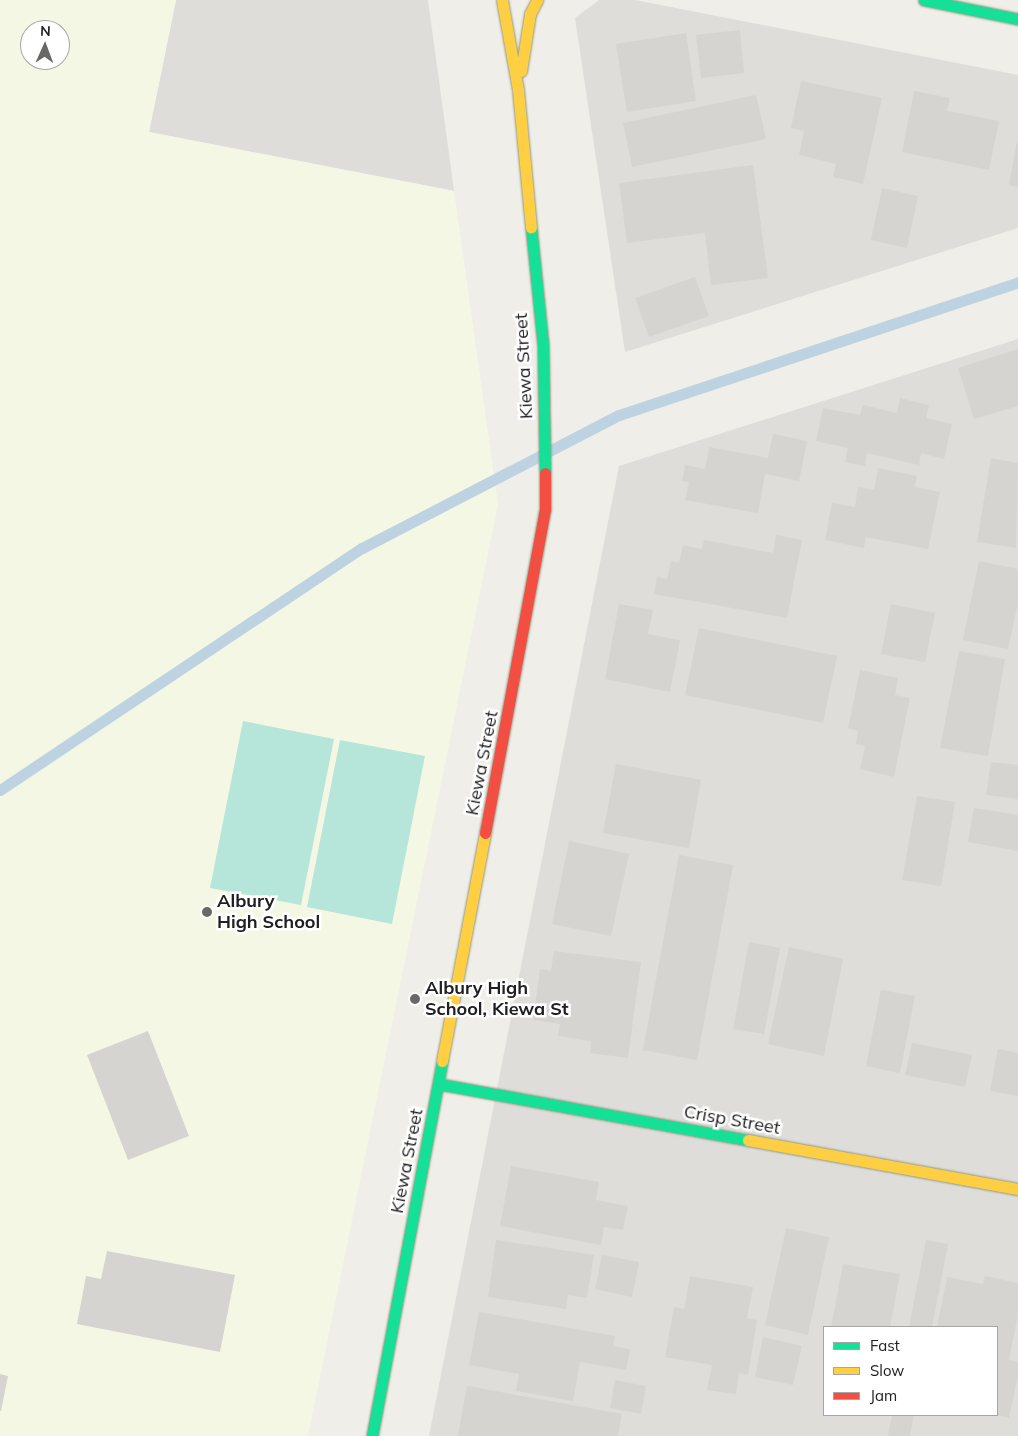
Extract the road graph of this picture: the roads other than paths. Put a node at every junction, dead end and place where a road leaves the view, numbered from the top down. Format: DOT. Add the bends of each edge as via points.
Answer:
graph roads {
  1 [pos="502,0"];
  2 [pos="537,0"];
  3 [pos="924,0"];
  4 [pos="1018,19"];
  5 [pos="518,90"];
  6 [pos="439,1084"];
  7 [pos="1018,1189"];
  8 [pos="372,1436"];
  1 -- 5 [label="street, Kiewa Street"];
  2 -- 5 [label="street, Kiewa Street" via="530,14"];
  3 -- 4 [label="street"];
  5 -- 6 [label="street, Kiewa Street" via="545,400 539,559"];
  6 -- 7 [label="street, Crisp Street"];
  6 -- 8 [label="street, Kiewa Street"];
}
